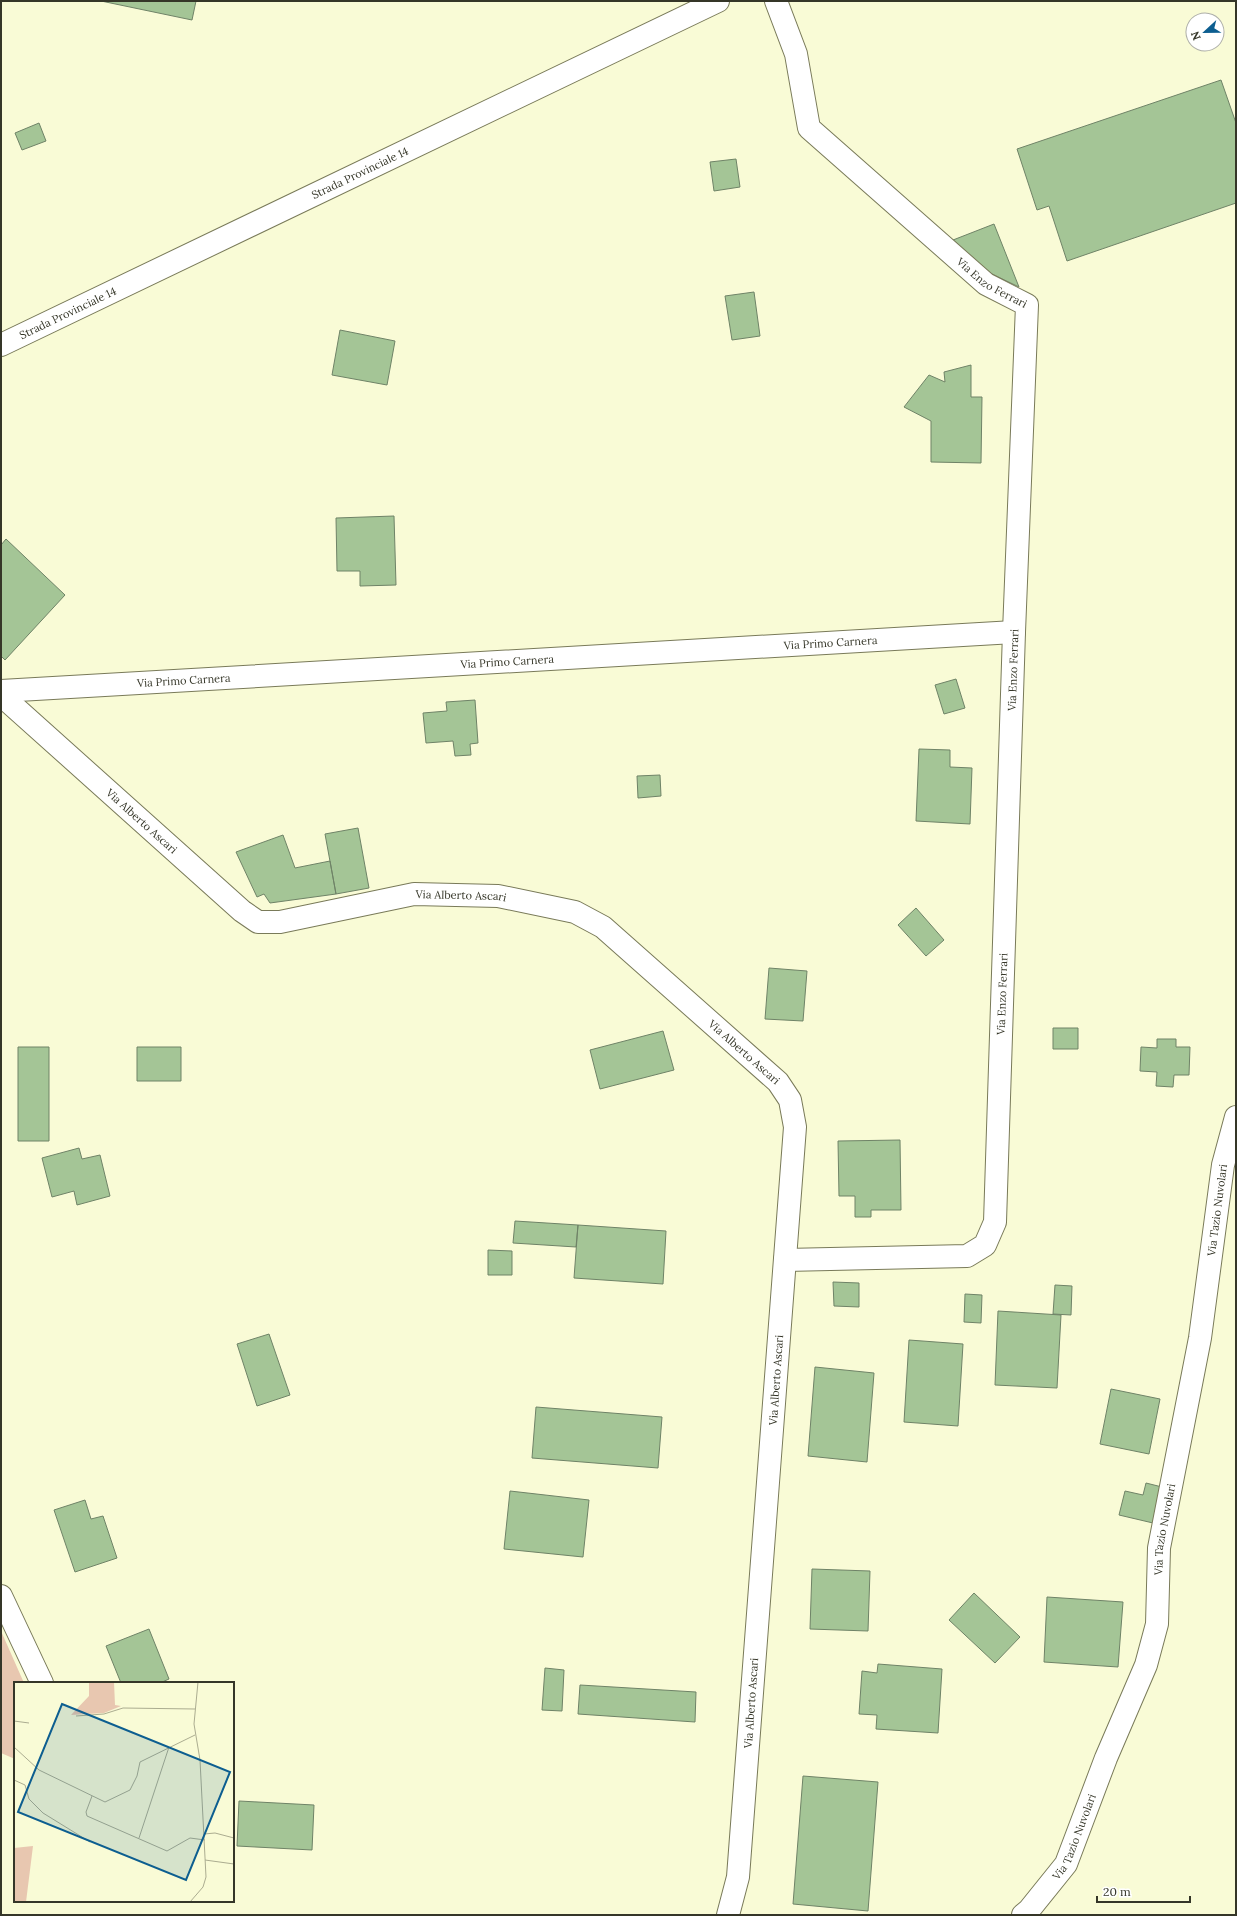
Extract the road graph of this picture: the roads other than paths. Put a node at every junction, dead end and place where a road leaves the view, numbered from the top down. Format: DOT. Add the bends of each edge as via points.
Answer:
graph roads {
  1 [pos="717,1"];
  2 [pos="776,1"];
  3 [pos="1,345"];
  4 [pos="1014,632"];
  5 [pos="1,691"];
  6 [pos="1,695"];
  7 [pos="1236,1117"];
  8 [pos="785,1260"];
  9 [pos="1,1596"];
  10 [pos="42,1682"];
  11 [pos="728,1915"];
  12 [pos="1022,1915"];
  1 -- 3 [label="street, Strada Provinciale 14"];
  2 -- 4 [label="street, Via Enzo Ferrari" via="796,54 808,128 986,284 1027,305"];
  4 -- 5 [label="street, Via Primo Carnera"];
  4 -- 8 [label="street, Via Enzo Ferrari" via="995,1222 985,1245 967,1256"];
  6 -- 8 [label="street, Via Alberto Ascari" via="242,911 258,922 280,922 414,894 498,896 574,912 603,927 778,1082 790,1100 795,1127"];
  7 -- 12 [label="street, Via Tazio Nuvolari" via="1223,1165 1200,1338 1159,1548 1157,1624 1154,1638 1146,1665 1106,1758 1066,1864 1029,1910"];
  8 -- 11 [label="street, Via Alberto Ascari" via="738,1877"];
  9 -- 10 [label="street"];
}
